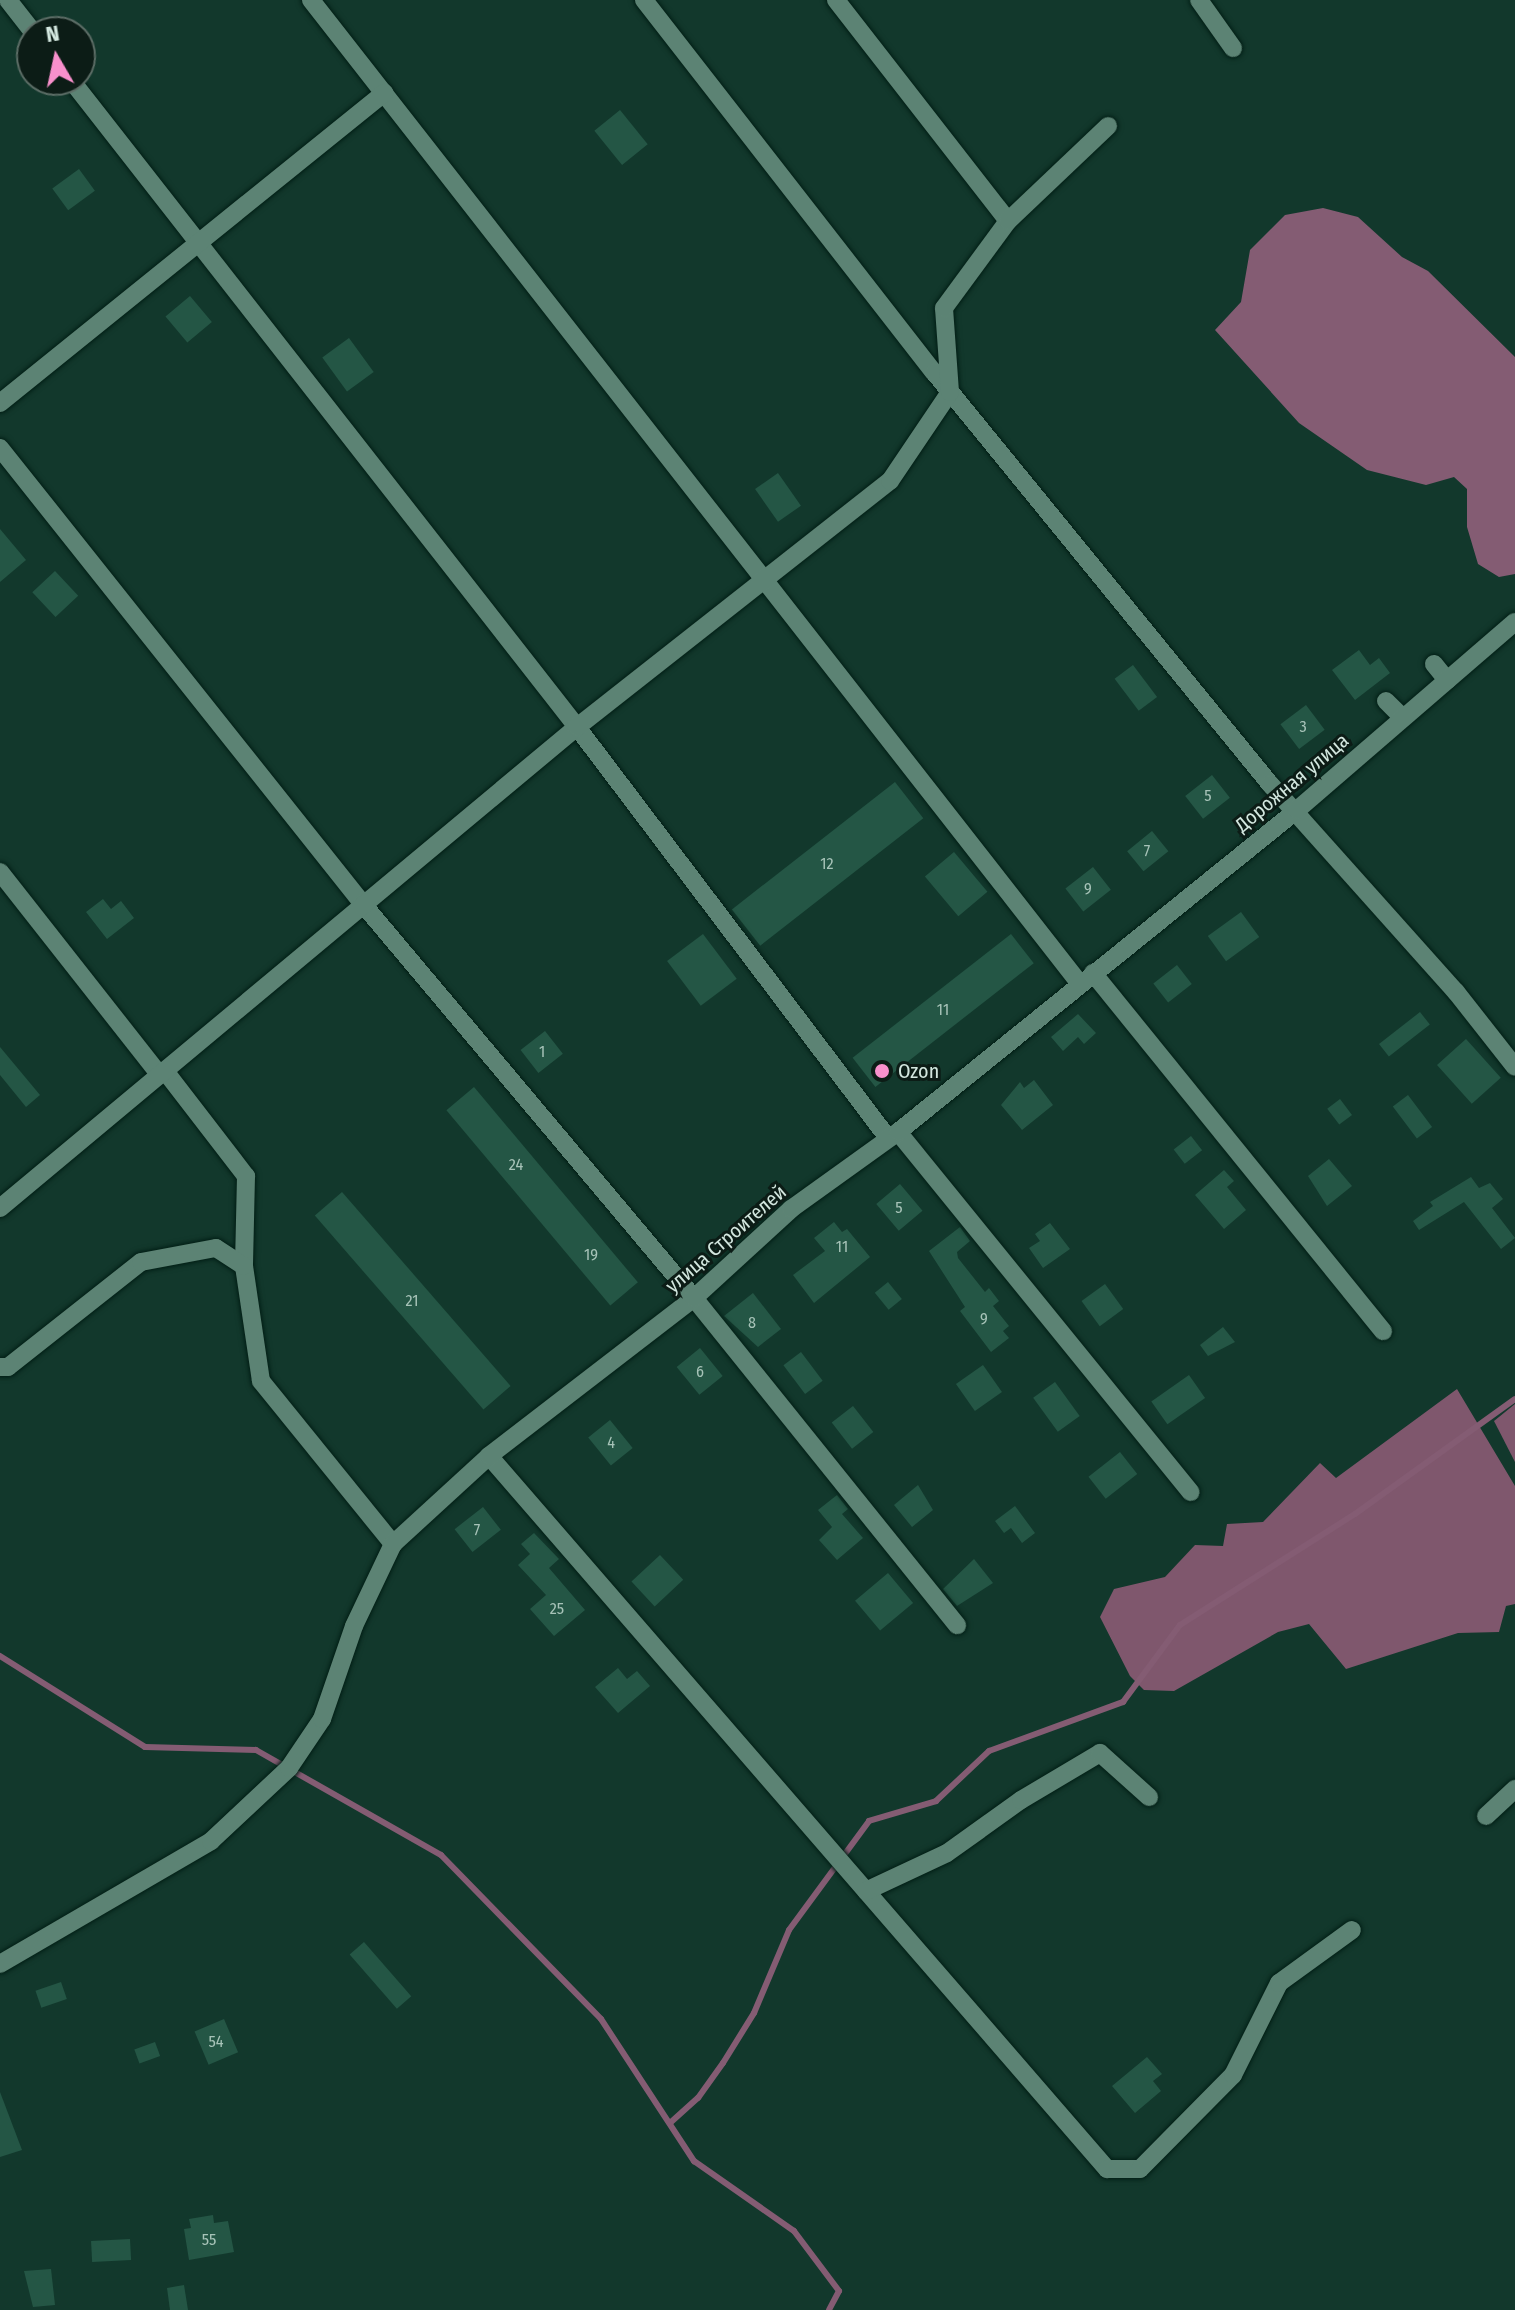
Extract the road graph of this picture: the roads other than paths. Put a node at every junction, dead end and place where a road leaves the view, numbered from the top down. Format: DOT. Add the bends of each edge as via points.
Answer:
graph roads {
  1 [pos="8,0"];
  2 [pos="311,0"];
  3 [pos="644,0"];
  4 [pos="836,0"];
  5 [pos="1199,0"];
  6 [pos="20,16"];
  7 [pos="1233,48"];
  8 [pos="384,93"];
  9 [pos="84,96"];
  10 [pos="1108,126"];
  11 [pos="1008,221"];
  12 [pos="197,241"];
  13 [pos="950,392"];
  14 [pos="0,403"];
  15 [pos="0,448"];
  16 [pos="766,580"];
  17 [pos="1515,622"];
  18 [pos="1434,664"];
  19 [pos="1447,680"];
  20 [pos="1386,701"];
  21 [pos="1403,718"];
  22 [pos="577,727"];
  23 [pos="1297,810"];
  24 [pos="0,872"];
  25 [pos="362,903"];
  26 [pos="1086,979"];
  27 [pos="1515,1067"];
  28 [pos="161,1072"];
  29 [pos="893,1135"];
  30 [pos="0,1208"];
  31 [pos="244,1266"];
  32 [pos="694,1298"];
  33 [pos="1383,1331"];
  34 [pos="0,1367"];
  35 [pos="489,1456"];
  36 [pos="1191,1492"];
  37 [pos="393,1544"];
  38 [pos="957,1625"];
  39 [pos="1515,1789"];
  40 [pos="1149,1797"];
  41 [pos="1486,1816"];
  42 [pos="866,1891"];
  43 [pos="1352,1930"];
  44 [pos="0,1964"];
  1 -- 6 [label="street"];
  2 -- 8 [label="street"];
  3 -- 13 [label="street"];
  4 -- 11 [label="street"];
  5 -- 7 [label="street"];
  8 -- 12 [label="street"];
  8 -- 16 [label="street"];
  9 -- 12 [label="street"];
  10 -- 11 [label="street"];
  11 -- 13 [label="street" via="944,308"];
  12 -- 14 [label="street"];
  12 -- 22 [label="street"];
  13 -- 16 [label="street" via="890,481"];
  13 -- 23 [label="street"];
  15 -- 25 [label="street"];
  16 -- 22 [label="street"];
  16 -- 26 [label="street"];
  17 -- 19 [label="street, Дорожная улица"];
  18 -- 19 [label="street"];
  19 -- 21 [label="street, Дорожная улица"];
  20 -- 21 [label="street"];
  21 -- 23 [label="street, Дорожная улица"];
  22 -- 25 [label="street"];
  22 -- 29 [label="street"];
  23 -- 26 [label="street, Дорожная улица"];
  23 -- 27 [label="street"];
  24 -- 28 [label="street"];
  25 -- 28 [label="street"];
  25 -- 32 [label="street"];
  26 -- 29 [label="street, улица Строителей"];
  26 -- 33 [label="street"];
  28 -- 30 [label="street"];
  28 -- 31 [label="street" via="246,1176"];
  29 -- 32 [label="street, улица Строителей" via="791,1209"];
  29 -- 36 [label="street"];
  31 -- 34 [label="street" via="216,1248 141,1262 8,1367"];
  31 -- 37 [label="street" via="261,1381"];
  32 -- 35 [label="street, улица Строителей"];
  32 -- 38 [label="street"];
  35 -- 37 [label="street, улица Строителей"];
  35 -- 42 [label="street"];
  37 -- 44 [label="street" via="354,1626 322,1719 289,1768 211,1841"];
  39 -- 41 [label="street"];
  40 -- 42 [label="street" via="1100,1753 947,1853"];
  42 -- 43 [label="street" via="1107,2169 1140,2169 1233,2075 1279,1983"];
}
